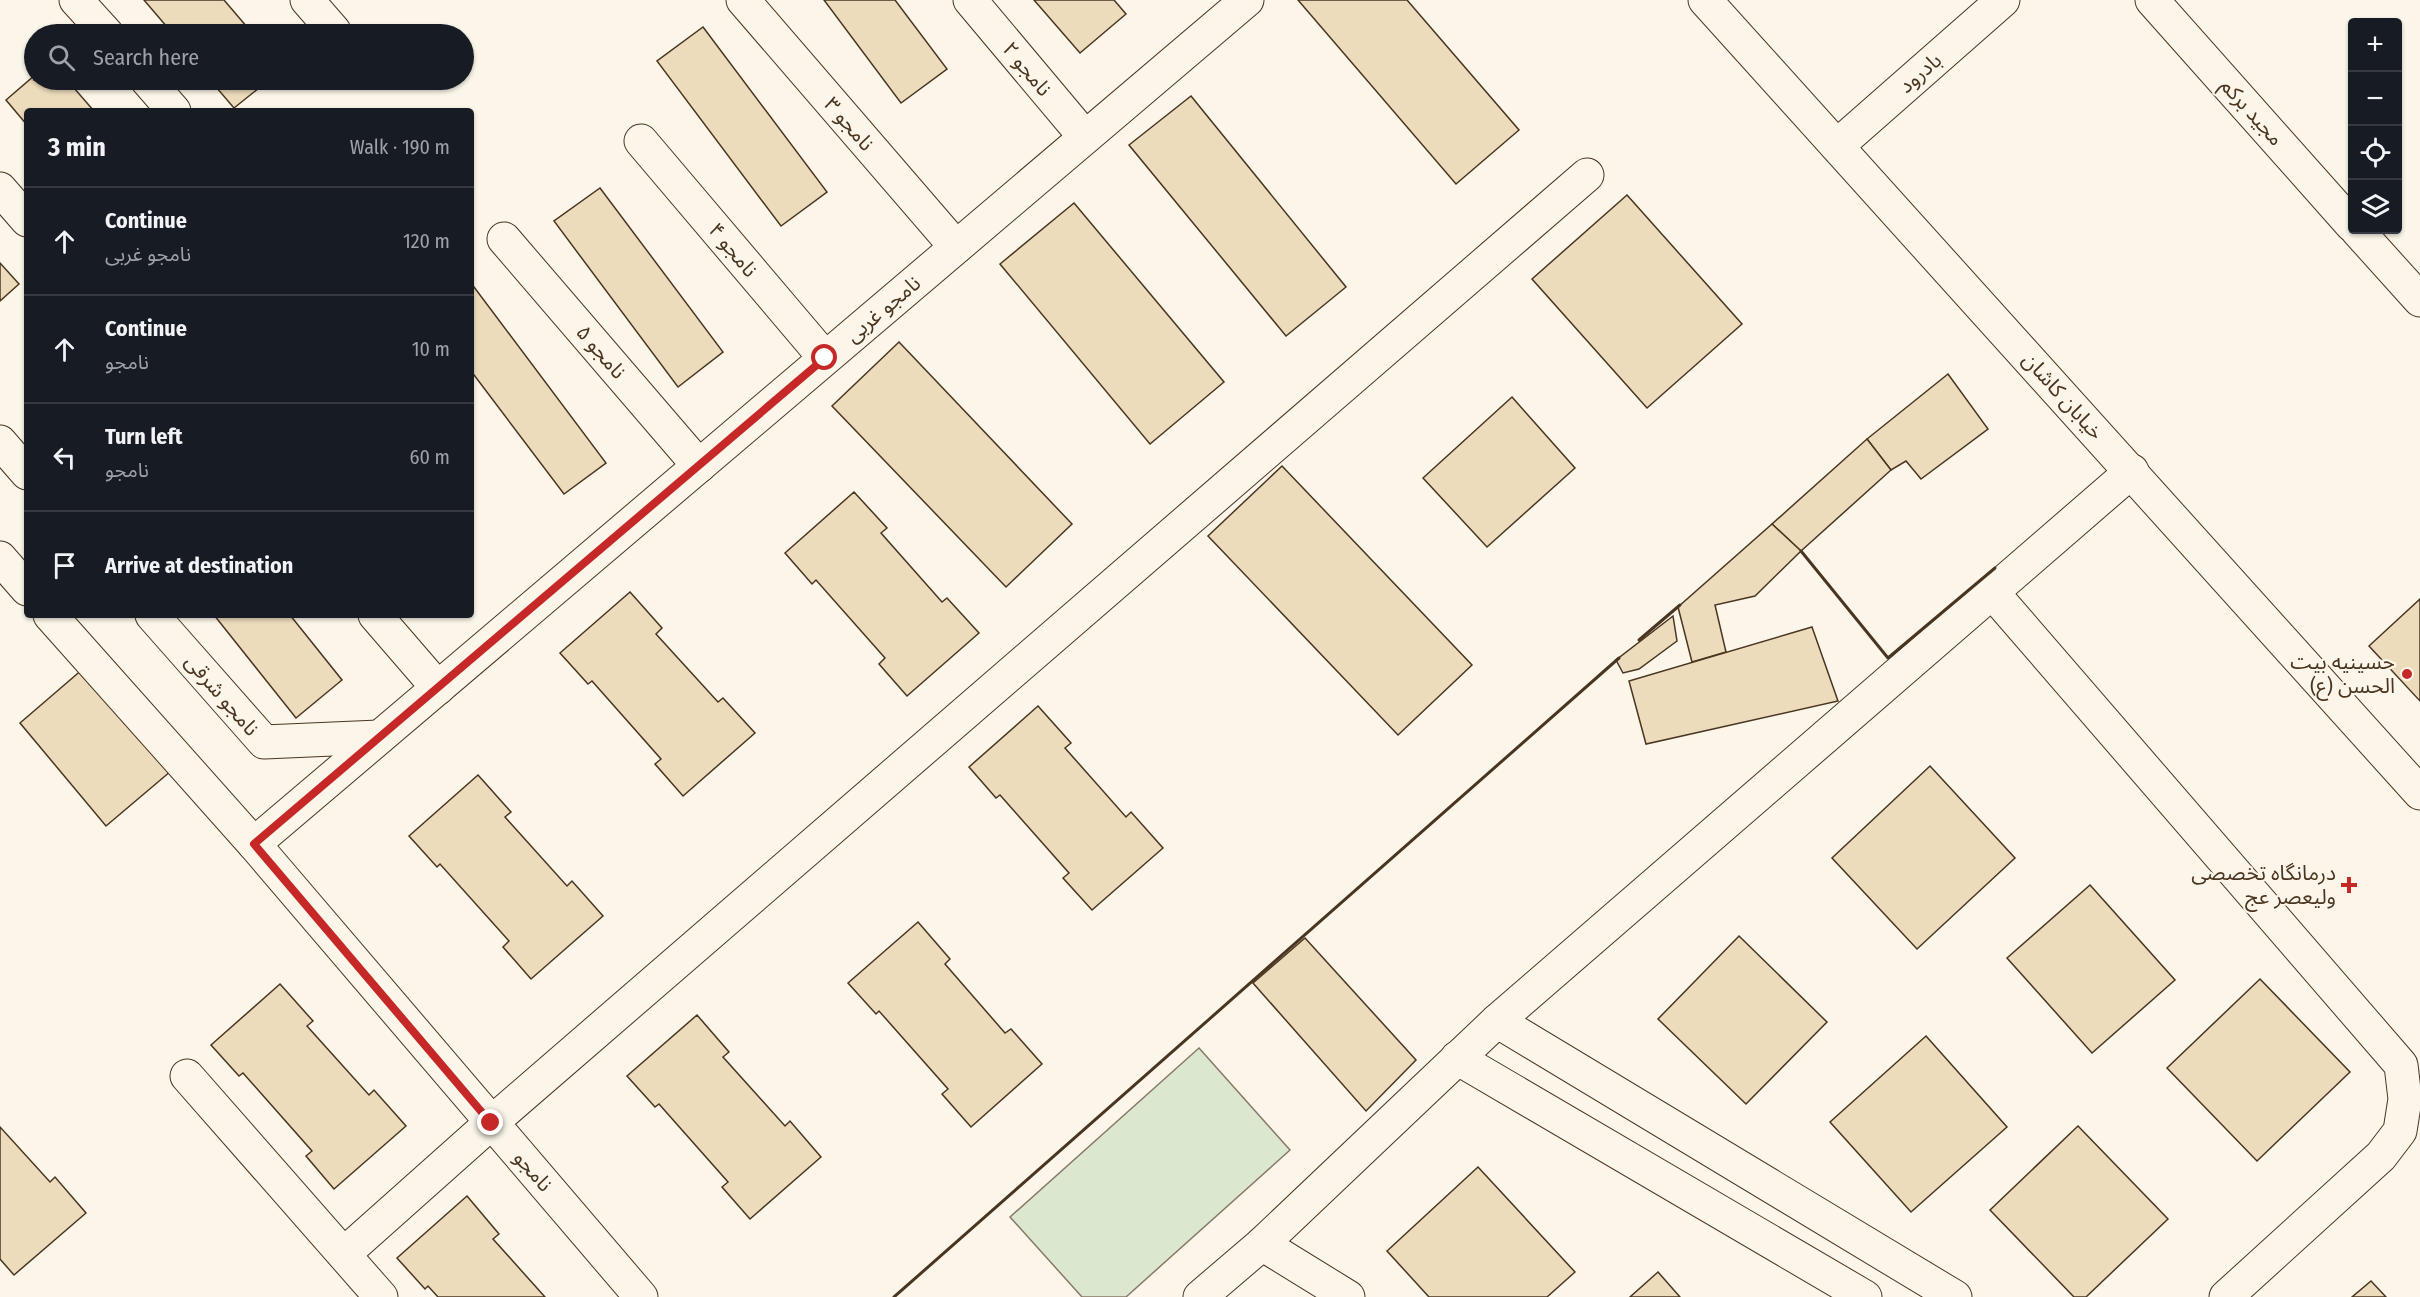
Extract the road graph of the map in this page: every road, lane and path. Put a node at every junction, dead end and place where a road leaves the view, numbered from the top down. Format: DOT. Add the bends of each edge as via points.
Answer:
graph roads {
  1 [pos="76,0"];
  2 [pos="307,0"];
  3 [pos="743,0"];
  4 [pos="970,0"];
  5 [pos="1705,0"];
  6 [pos="2003,0"];
  7 [pos="2152,0"];
  8 [pos="1232,5"];
  9 [pos="98,24"];
  10 [pos="328,24"];
  11 [pos="156,90"];
  12 [pos="171,108"];
  13 [pos="1085,137"];
  14 [pos="641,141"];
  15 [pos="1837,146"];
  16 [pos="1587,175"];
  17 [pos="0,189"];
  18 [pos="24,217"];
  19 [pos="2348,220"];
  20 [pos="2361,234"];
  21 [pos="504,239"];
  22 [pos="956,247"];
  23 [pos="2420,300"];
  24 [pos="825,358"];
  25 [pos="0,442"];
  26 [pos="699,466"];
  27 [pos="24,470"];
  28 [pos="2132,471"];
  29 [pos="0,558"];
  30 [pos="24,586"];
  31 [pos="1992,592"];
  32 [pos="53,618"];
  33 [pos="155,618"];
  34 [pos="378,618"];
  35 [pos="438,688"];
  36 [pos="379,737"];
  37 [pos="2420,793"];
  38 [pos="254,844"];
  39 [pos="1497,1021"];
  40 [pos="1457,1058"];
  41 [pos="188,1077"];
  42 [pos="491,1123"];
  43 [pos="1262,1244"];
  44 [pos="344,1254"];
  45 [pos="381,1297"];
  46 [pos="641,1297"];
  47 [pos="1200,1297"];
  48 [pos="1348,1297"];
  49 [pos="1864,1297"];
  50 [pos="1955,1297"];
  51 [pos="2226,1297"];
  1 -- 9 [label="street"];
  2 -- 10 [label="street"];
  3 -- 22 [label="street, نامجو ۳"];
  4 -- 13 [label="street, نامجو ۲"];
  5 -- 15 [label="street, خیابان کاشان"];
  6 -- 15 [label="street, بادرود"];
  7 -- 19 [label="street, مجید برکم"];
  8 -- 13 [label="street, نامجو غربی"];
  11 -- 12 [label="street"];
  13 -- 22 [label="street, نامجو غربی"];
  14 -- 24 [label="street, نامجو ۴"];
  15 -- 28 [label="street, خیابان کاشان"];
  16 -- 42 [label="street"];
  17 -- 18 [label="street"];
  20 -- 23 [label="street"];
  21 -- 26 [label="street, نامجو ۵"];
  22 -- 24 [label="street, نامجو غربی"];
  24 -- 26 [label="street, نامجو غربی"];
  25 -- 27 [label="street"];
  26 -- 35 [label="street, نامجو غربی"];
  28 -- 31 [label="street"];
  28 -- 37 [label="street, خیابان کاشان"];
  29 -- 30 [label="street"];
  31 -- 39 [label="street"];
  31 -- 51 [label="street" via="2401,1065 2405,1100 2400,1131 2381,1156"];
  32 -- 38 [label="street, نامجو"];
  33 -- 36 [label="street, نامجو شرقی" via="264,742"];
  34 -- 35 [label="street"];
  35 -- 36 [label="street, نامجو غربی"];
  36 -- 38 [label="street, نامجو غربی"];
  38 -- 42 [label="street, نامجو"];
  39 -- 40 [label="street"];
  39 -- 50 [label="street"];
  40 -- 43 [label="street"];
  40 -- 49 [label="street"];
  41 -- 44 [label="street"];
  42 -- 44 [label="street"];
  42 -- 46 [label="street, نامجو"];
  43 -- 47 [label="street"];
  43 -- 48 [label="street"];
  44 -- 45 [label="street"];
}
